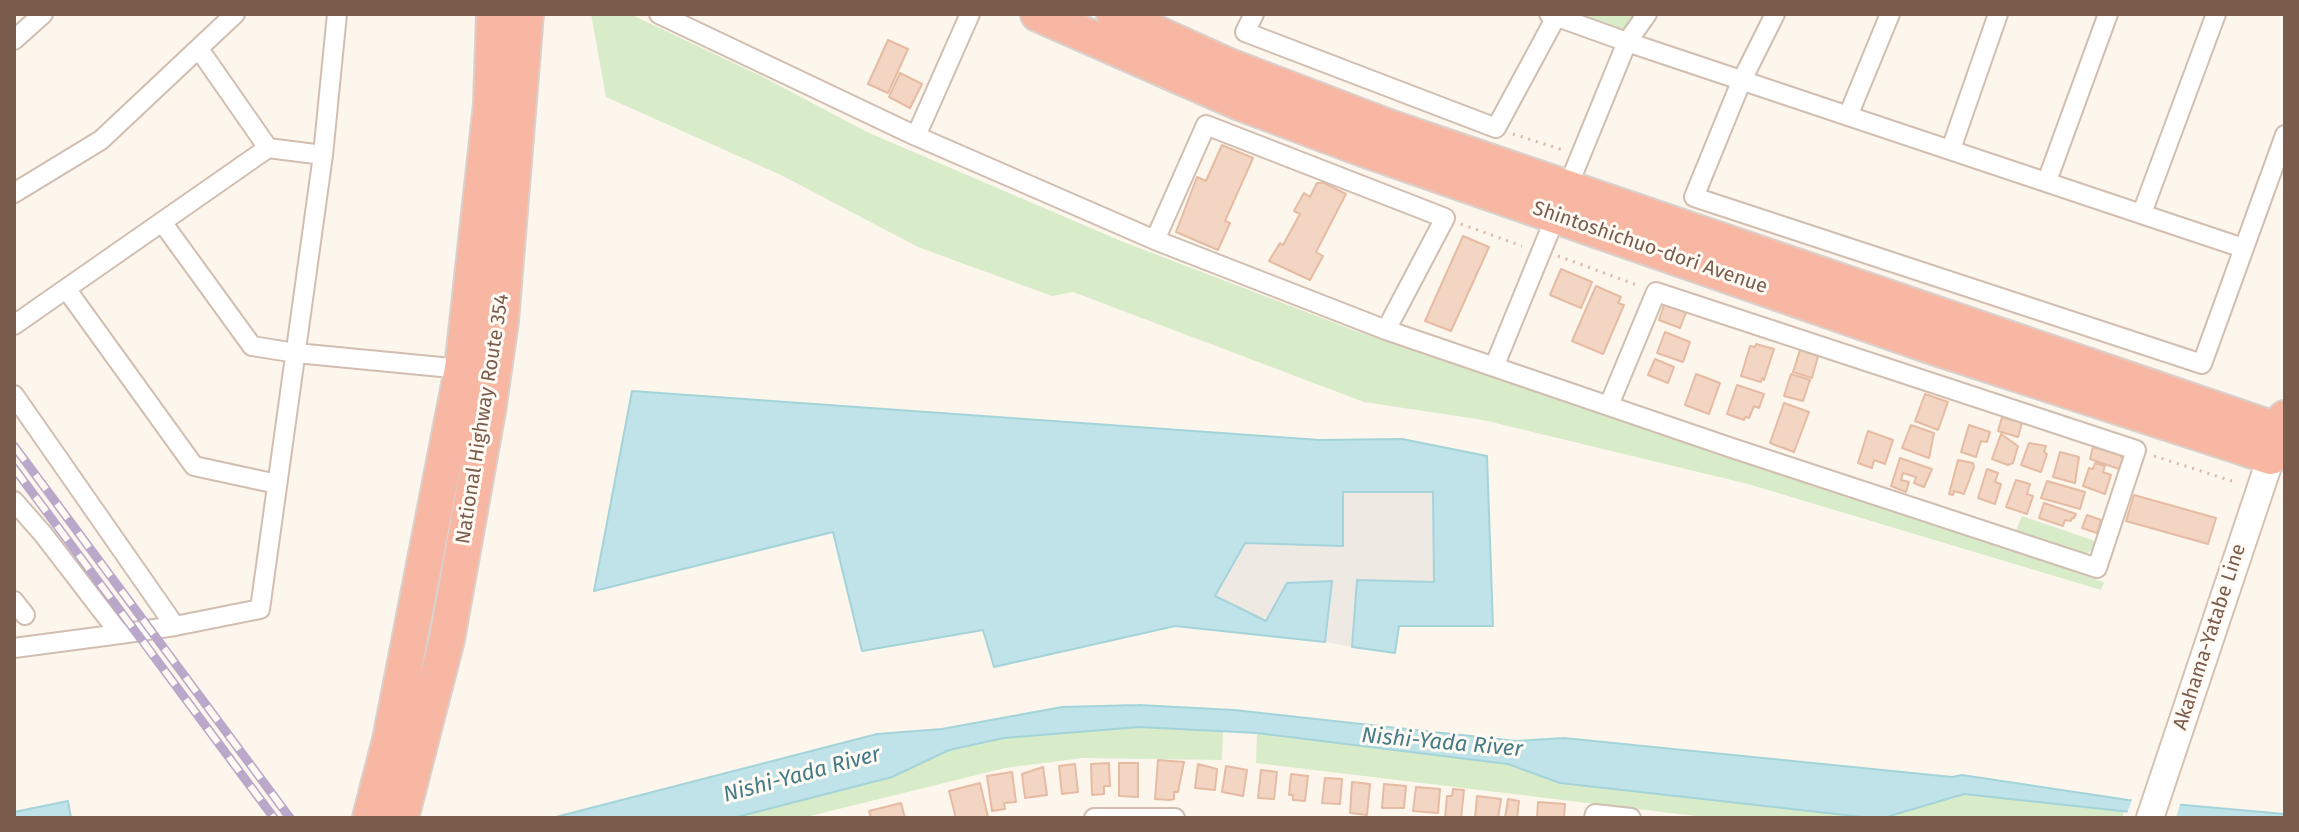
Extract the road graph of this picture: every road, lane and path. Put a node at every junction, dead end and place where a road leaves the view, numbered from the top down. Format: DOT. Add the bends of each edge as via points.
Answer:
graph roads {
  1 [pos="43,14"];
  2 [pos="235,14"];
  3 [pos="337,14"];
  4 [pos="494,14"];
  5 [pos="526,14"];
  6 [pos="659,14"];
  7 [pos="970,14"];
  8 [pos="1038,14"];
  9 [pos="1114,14"];
  10 [pos="1254,14"];
  11 [pos="1647,14"];
  12 [pos="1775,14"];
  13 [pos="1890,14"];
  14 [pos="1998,14"];
  15 [pos="2108,14"];
  16 [pos="2216,14"];
  17 [pos="1552,15"];
  18 [pos="14,40"];
  19 [pos="1627,42"];
  20 [pos="199,49"];
  21 [pos="1741,82"];
  22 [pos="1848,116"];
  23 [pos="1496,128"];
  24 [pos="2285,135"];
  25 [pos="916,136"];
  26 [pos="268,148"];
  27 [pos="1951,149"];
  28 [pos="1568,152"];
  29 [pos="323,155"];
  30 [pos="2047,181"];
  31 [pos="14,193"];
  32 [pos="1562,203"];
  33 [pos="2142,213"];
  34 [pos="1445,218"];
  35 [pos="162,222"];
  36 [pos="1155,240"];
  37 [pos="1529,248"];
  38 [pos="2243,248"];
  39 [pos="1554,255"];
  40 [pos="67,290"];
  41 [pos="1656,292"];
  42 [pos="14,325"];
  43 [pos="1386,330"];
  44 [pos="296,353"];
  45 [pos="1494,367"];
  46 [pos="462,369"];
  47 [pos="14,395"];
  48 [pos="1609,405"];
  49 [pos="2279,435"];
  50 [pos="2136,450"];
  51 [pos="2232,481"];
  52 [pos="277,484"];
  53 [pos="14,501"];
  54 [pos="175,626"];
  55 [pos="120,634"];
  56 [pos="14,648"];
  57 [pos="370,818"];
  58 [pos="401,818"];
  59 [pos="1094,818"];
  60 [pos="1101,818"];
  61 [pos="1175,818"];
  62 [pos="1594,818"];
  63 [pos="1631,818"];
  64 [pos="2150,818"];
  1 -- 18 [label="street"];
  2 -- 20 [label="street"];
  3 -- 29 [label="street"];
  4 -- 46 [label="highway, National Highway Route 354" via="491,104"];
  5 -- 58 [label="highway, National Highway Route 354" via="501,321 488,411 447,639"];
  6 -- 25 [label="street"];
  7 -- 25 [label="street"];
  8 -- 32 [label="highway, Shintoshichuo-dori Avenue" via="1240,103 1363,149"];
  9 -- 32 [label="highway, Shintoshichuo-dori Avenue"];
  10 -- 23 [label="street" via="1245,32"];
  11 -- 19 [label="street"];
  12 -- 21 [label="street"];
  13 -- 22 [label="street"];
  14 -- 27 [label="street"];
  15 -- 30 [label="street"];
  16 -- 33 [label="street"];
  17 -- 19 [label="street"];
  17 -- 23 [label="street"];
  19 -- 21 [label="street"];
  19 -- 32 [label="street"];
  20 -- 26 [label="street"];
  20 -- 31 [label="street" via="101,140"];
  21 -- 22 [label="street"];
  21 -- 38 [label="street" via="1694,197 2202,364"];
  22 -- 27 [label="street"];
  23 -- 28 [label="path"];
  24 -- 38 [label="street"];
  25 -- 36 [label="street"];
  26 -- 29 [label="street"];
  26 -- 35 [label="street"];
  27 -- 30 [label="street"];
  29 -- 44 [label="street"];
  30 -- 33 [label="street"];
  32 -- 45 [label="street"];
  32 -- 49 [label="highway, Shintoshichuo-dori Avenue" via="1933,347"];
  33 -- 38 [label="street"];
  34 -- 36 [label="street" via="1206,125"];
  34 -- 37 [label="path"];
  34 -- 43 [label="street"];
  35 -- 40 [label="street"];
  35 -- 44 [label="street" via="252,346"];
  36 -- 43 [label="street"];
  39 -- 41 [label="path"];
  40 -- 42 [label="street"];
  40 -- 52 [label="street" via="194,466"];
  41 -- 48 [label="street"];
  41 -- 50 [label="street"];
  43 -- 45 [label="street"];
  44 -- 46 [label="street"];
  44 -- 52 [label="street"];
  45 -- 48 [label="street"];
  46 -- 57 [label="highway, National Highway Route 354"];
  47 -- 54 [label="street"];
  48 -- 50 [label="street" via="2097,568"];
  49 -- 64 [label="main road, Akahama-Yatabe Line"];
  50 -- 51 [label="path"];
  52 -- 54 [label="street" via="260,609"];
  53 -- 55 [label="street"];
  54 -- 55 [label="street"];
  55 -- 56 [label="street"];
  59 -- 60 [label="street"];
  60 -- 61 [label="street"];
  62 -- 63 [label="street"];
}
